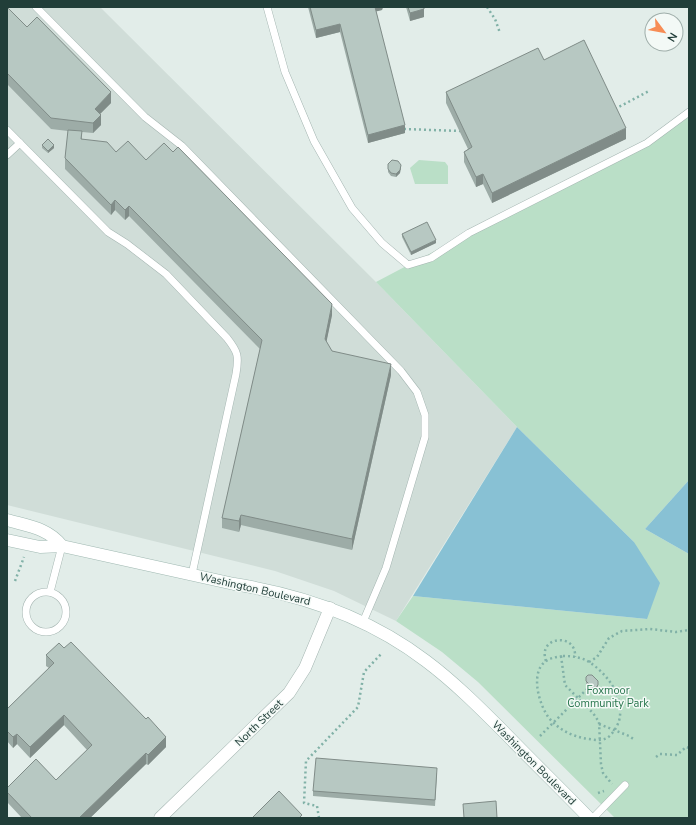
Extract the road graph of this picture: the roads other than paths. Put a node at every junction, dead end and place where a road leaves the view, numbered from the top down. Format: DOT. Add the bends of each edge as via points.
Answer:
graph roads {
  1 [pos="36,7"];
  2 [pos="267,7"];
  3 [pos="689,112"];
  4 [pos="7,130"];
  5 [pos="20,143"];
  6 [pos="7,154"];
  7 [pos="7,520"];
  8 [pos="7,540"];
  9 [pos="62,546"];
  10 [pos="192,574"];
  11 [pos="50,592"];
  12 [pos="330,608"];
  13 [pos="363,622"];
  14 [pos="625,785"];
  15 [pos="160,818"];
  16 [pos="589,818"];
  17 [pos="593,818"];
  1 -- 13 [label="lane" via="145,118 182,146 396,365 417,392 424,415 425,438 386,568"];
  2 -- 3 [label="lane" via="285,72 314,141 352,208 382,243 408,265 431,258 469,233 647,143"];
  4 -- 5 [label="lane"];
  5 -- 6 [label="lane"];
  5 -- 10 [label="lane" via="108,232 166,274 235,349 238,361 236,374"];
  7 -- 9 [label="street" via="46,532 55,537"];
  8 -- 9 [label="street, Washington Boulevard" via="40,547"];
  9 -- 10 [label="street, Washington Boulevard"];
  9 -- 11 [label="lane"];
  10 -- 12 [label="street, Washington Boulevard" via="281,593"];
  11 -- 11 [label="lane" via="38,593 28,602 25,613 29,624 38,631 50,633 64,622 66,616 61,598"];
  12 -- 13 [label="street, Washington Boulevard"];
  12 -- 15 [label="street, North Street" via="305,668 289,693"];
  13 -- 16 [label="street, Washington Boulevard" via="425,660 459,688"];
  14 -- 17 [label="lane"];
}
